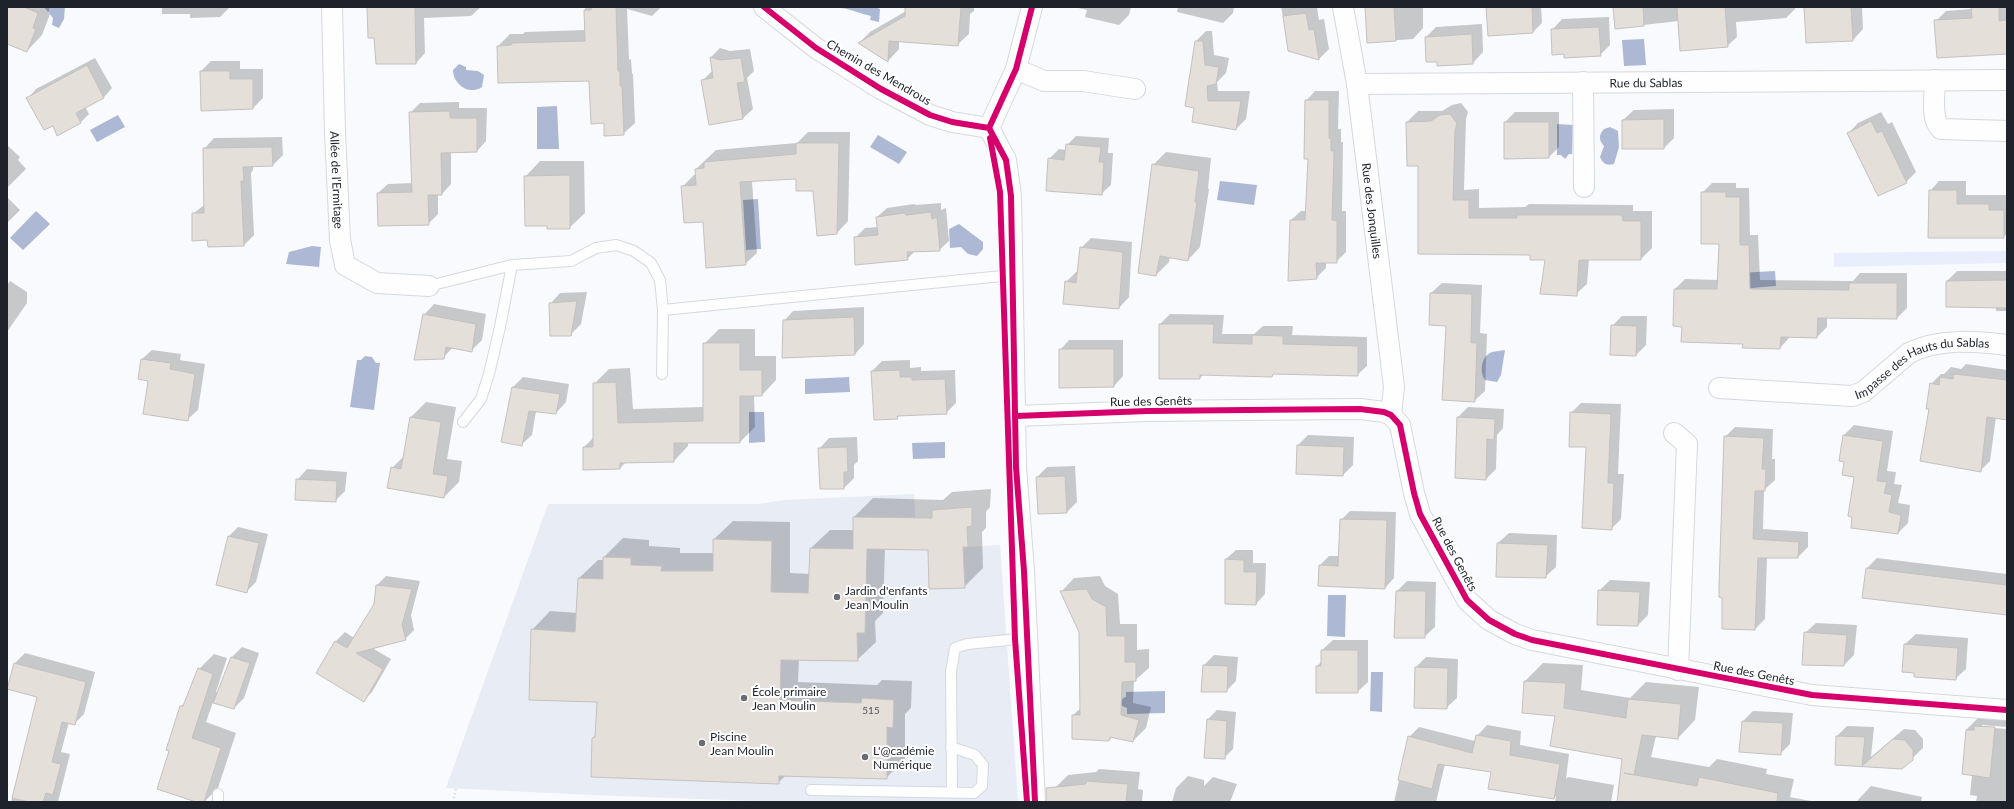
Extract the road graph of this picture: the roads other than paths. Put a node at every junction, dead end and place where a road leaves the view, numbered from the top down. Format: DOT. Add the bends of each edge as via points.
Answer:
graph roads {
  1 [pos="332,7"];
  2 [pos="764,7"];
  3 [pos="1032,7"];
  4 [pos="1344,7"];
  5 [pos="1016,69"];
  6 [pos="1935,80"];
  7 [pos="2007,80"];
  8 [pos="1583,82"];
  9 [pos="1357,84"];
  10 [pos="1135,89"];
  11 [pos="988,128"];
  12 [pos="2007,131"];
  13 [pos="1584,187"];
  14 [pos="512,264"];
  15 [pos="1012,275"];
  16 [pos="429,286"];
  17 [pos="663,310"];
  18 [pos="2007,345"];
  19 [pos="662,374"];
  20 [pos="1718,388"];
  21 [pos="1391,415"];
  22 [pos="1015,416"];
  23 [pos="463,422"];
  24 [pos="1674,433"];
  25 [pos="1027,638"];
  26 [pos="1678,670"];
  27 [pos="2007,710"];
  28 [pos="951,747"];
  29 [pos="811,790"];
  30 [pos="952,793"];
  31 [pos="1035,802"];
  1 -- 16 [label="street, Allée de l'Ermitage" via="339,232 345,265 376,283"];
  2 -- 11 [label="street, Chemin des Mendrous" via="816,48 881,89 930,115 952,122"];
  3 -- 5 [label="street"];
  4 -- 9 [label="street, Rue des Jonquilles"];
  5 -- 10 [label="street" via="1044,81 1083,81"];
  5 -- 11 [label="street"];
  6 -- 7 [label="street, Rue du Sablas"];
  6 -- 8 [label="street, Rue du Sablas"];
  6 -- 12 [label="street" via="1935,117 1937,126 1941,129"];
  8 -- 9 [label="street, Rue du Sablas"];
  8 -- 13 [label="street"];
  9 -- 21 [label="street, Rue des Jonquilles" via="1394,387"];
  11 -- 15 [label="street" via="1006,160 1011,196"];
  14 -- 16 [label="lane"];
  14 -- 17 [label="lane" via="570,261 596,248 616,245 634,251 651,263 660,280"];
  14 -- 23 [label="lane" via="487,380 481,398"];
  15 -- 17 [label="lane"];
  15 -- 22 [label="street"];
  17 -- 19 [label="lane"];
  18 -- 20 [label="street, Impasse des Hauts du Sablas" via="1962,341 1917,349 1863,392 1852,396"];
  21 -- 22 [label="street, Rue des Genêts" via="1352,409 1147,411"];
  21 -- 26 [label="street, Rue des Genêts" via="1400,426 1420,514 1467,600 1489,620 1532,640"];
  22 -- 25 [label="street"];
  24 -- 26 [label="street" via="1687,444"];
  25 -- 28 [label="lane" via="967,644 955,648 951,672"];
  25 -- 31 [label="street"];
  26 -- 27 [label="street, Rue des Genêts" via="1812,695"];
  28 -- 30 [label="lane"];
  28 -- 30 [label="lane" via="975,755 983,765 982,786 974,793"];
  29 -- 30 [label="lane"];
}
